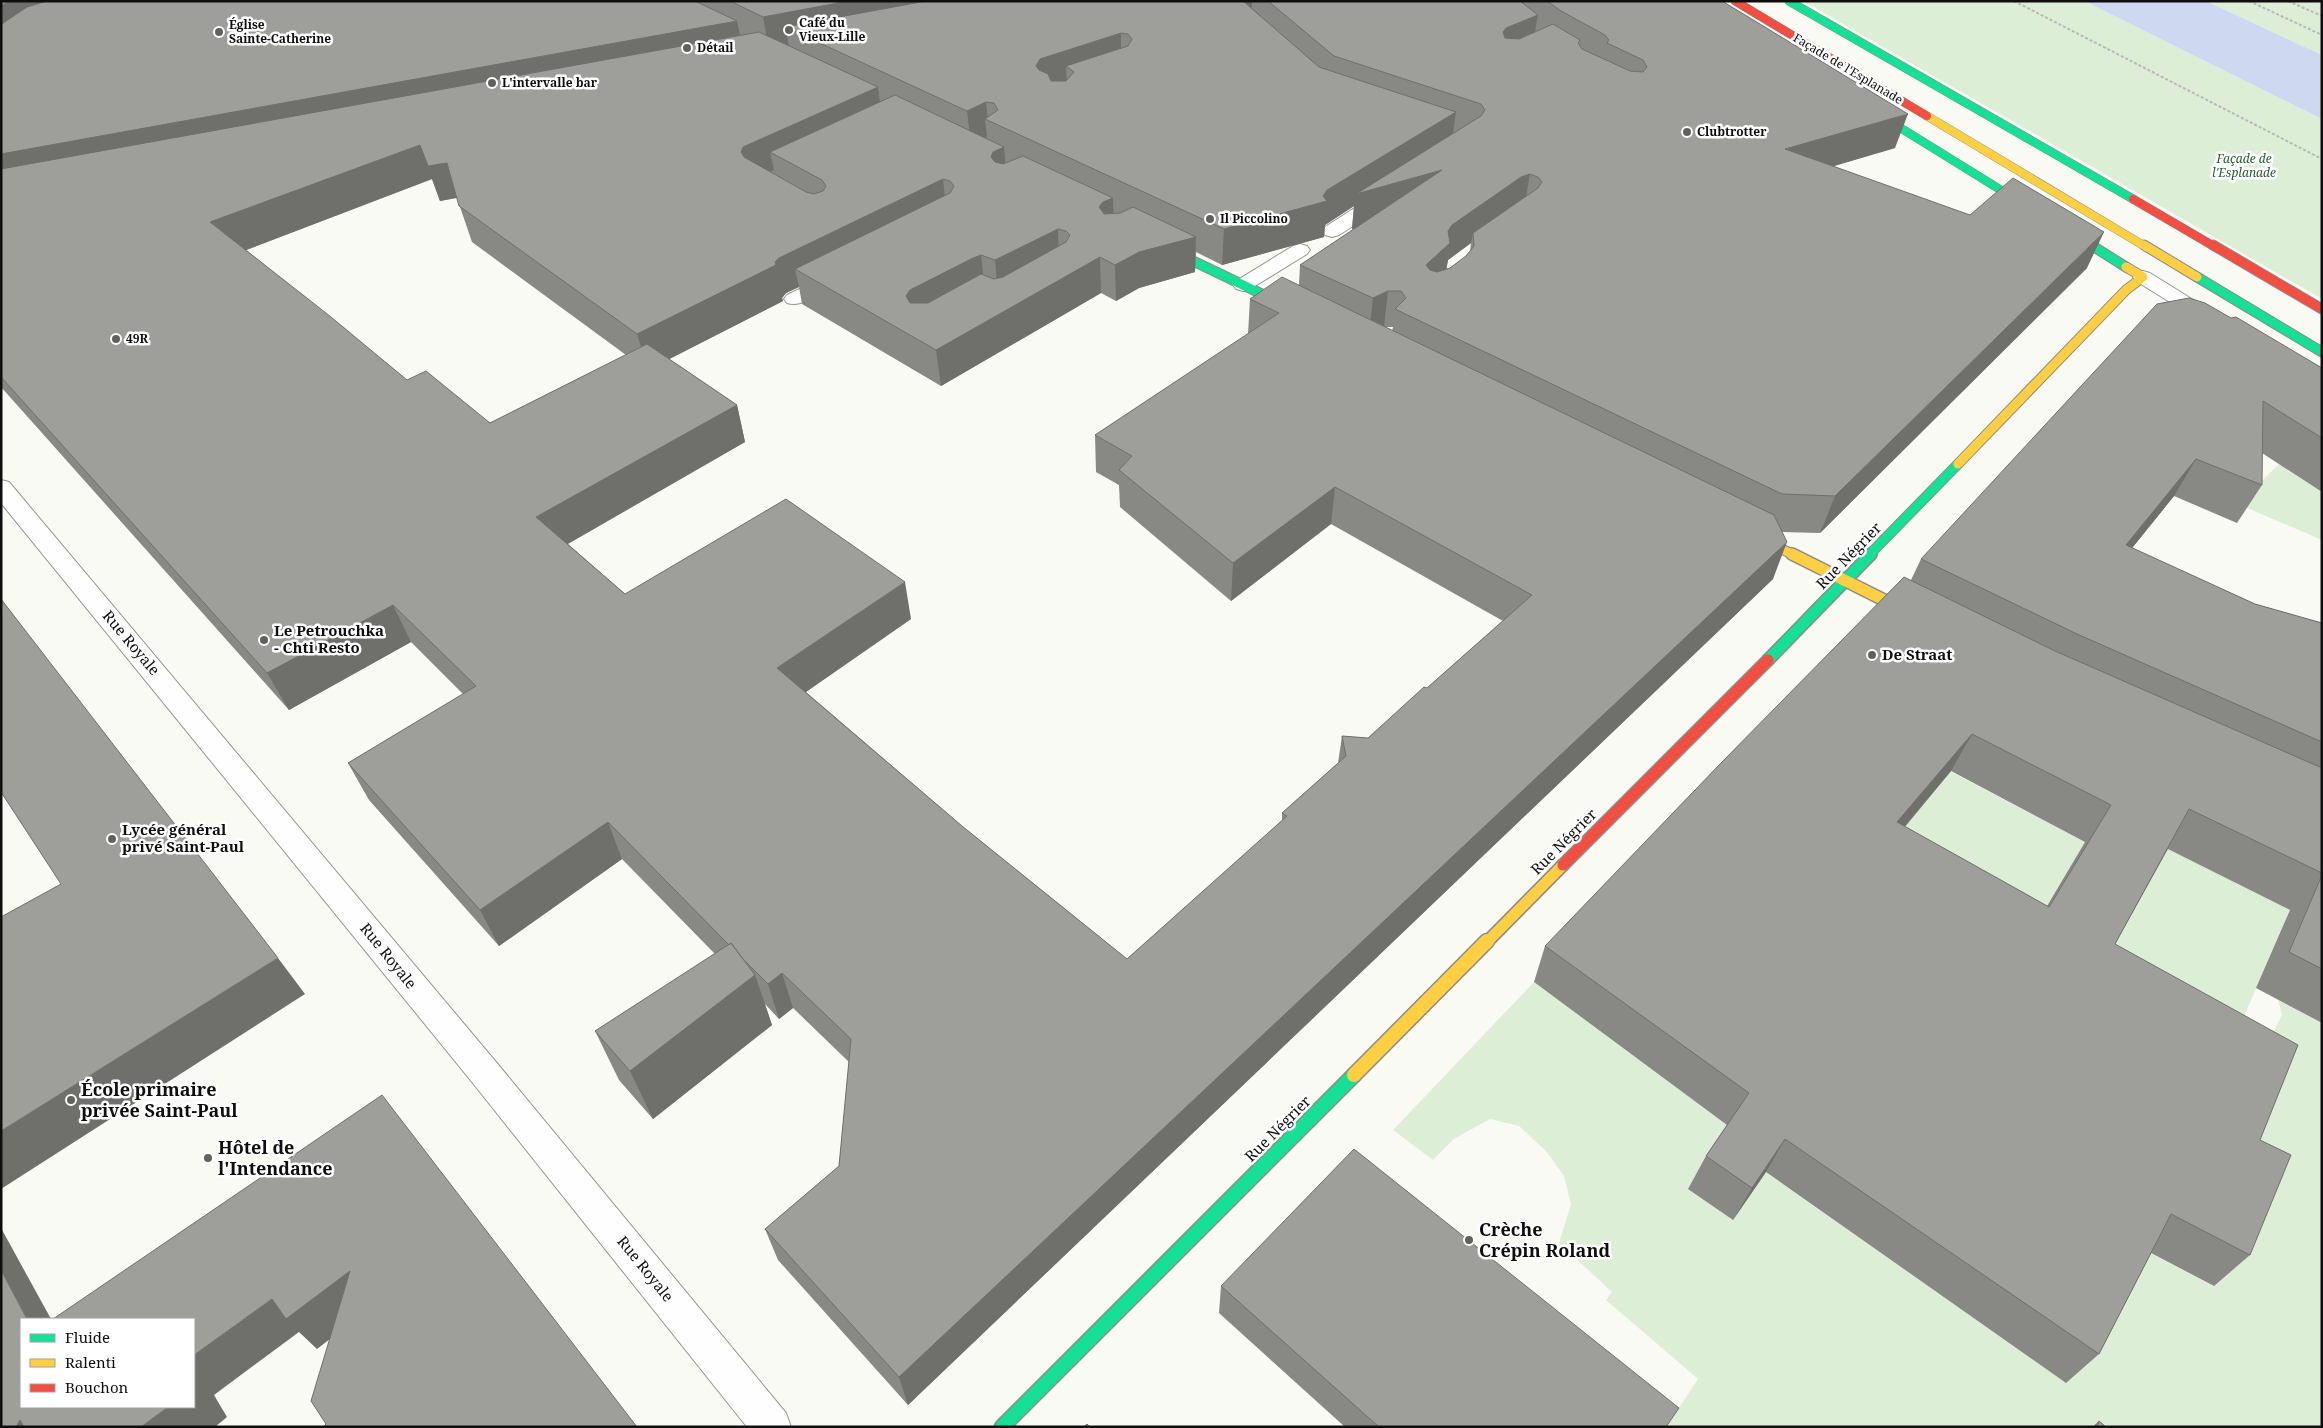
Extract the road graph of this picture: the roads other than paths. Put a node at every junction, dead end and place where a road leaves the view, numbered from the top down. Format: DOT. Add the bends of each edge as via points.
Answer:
graph roads {
  1 [pos="1735,1"];
  2 [pos="1789,1"];
  3 [pos="1862,104"];
  4 [pos="1396,190"];
  5 [pos="1332,230"];
  6 [pos="1148,240"];
  7 [pos="1300,250"];
  8 [pos="853,269"];
  9 [pos="2143,277"];
  10 [pos="1243,285"];
  11 [pos="794,299"];
  12 [pos="2322,309"];
  13 [pos="1302,314"];
  14 [pos="2232,332"];
  15 [pos="2322,352"];
  16 [pos="1,488"];
  17 [pos="1741,529"];
  18 [pos="1846,581"];
  19 [pos="1925,621"];
  20 [pos="772,1427"];
  21 [pos="1002,1427"];
  1 -- 15 [label="street, Façade de l'Esplanade"];
  2 -- 12 [label="street, Façade de l'Esplanade"];
  3 -- 9 [label="street, Façade de l'Esplanade"];
  4 -- 5 [label="street"];
  6 -- 10 [label="street"];
  7 -- 10 [label="street"];
  8 -- 11 [label="street"];
  9 -- 14 [label="street, Façade de l'Esplanade"];
  9 -- 18 [label="street, Rue Négrier" via="2126,290"];
  10 -- 13 [label="street"];
  16 -- 20 [label="street, Rue Royale" via="503,1094"];
  17 -- 18 [label="street"];
  18 -- 19 [label="street"];
  18 -- 21 [label="street, Rue Négrier"];
}
